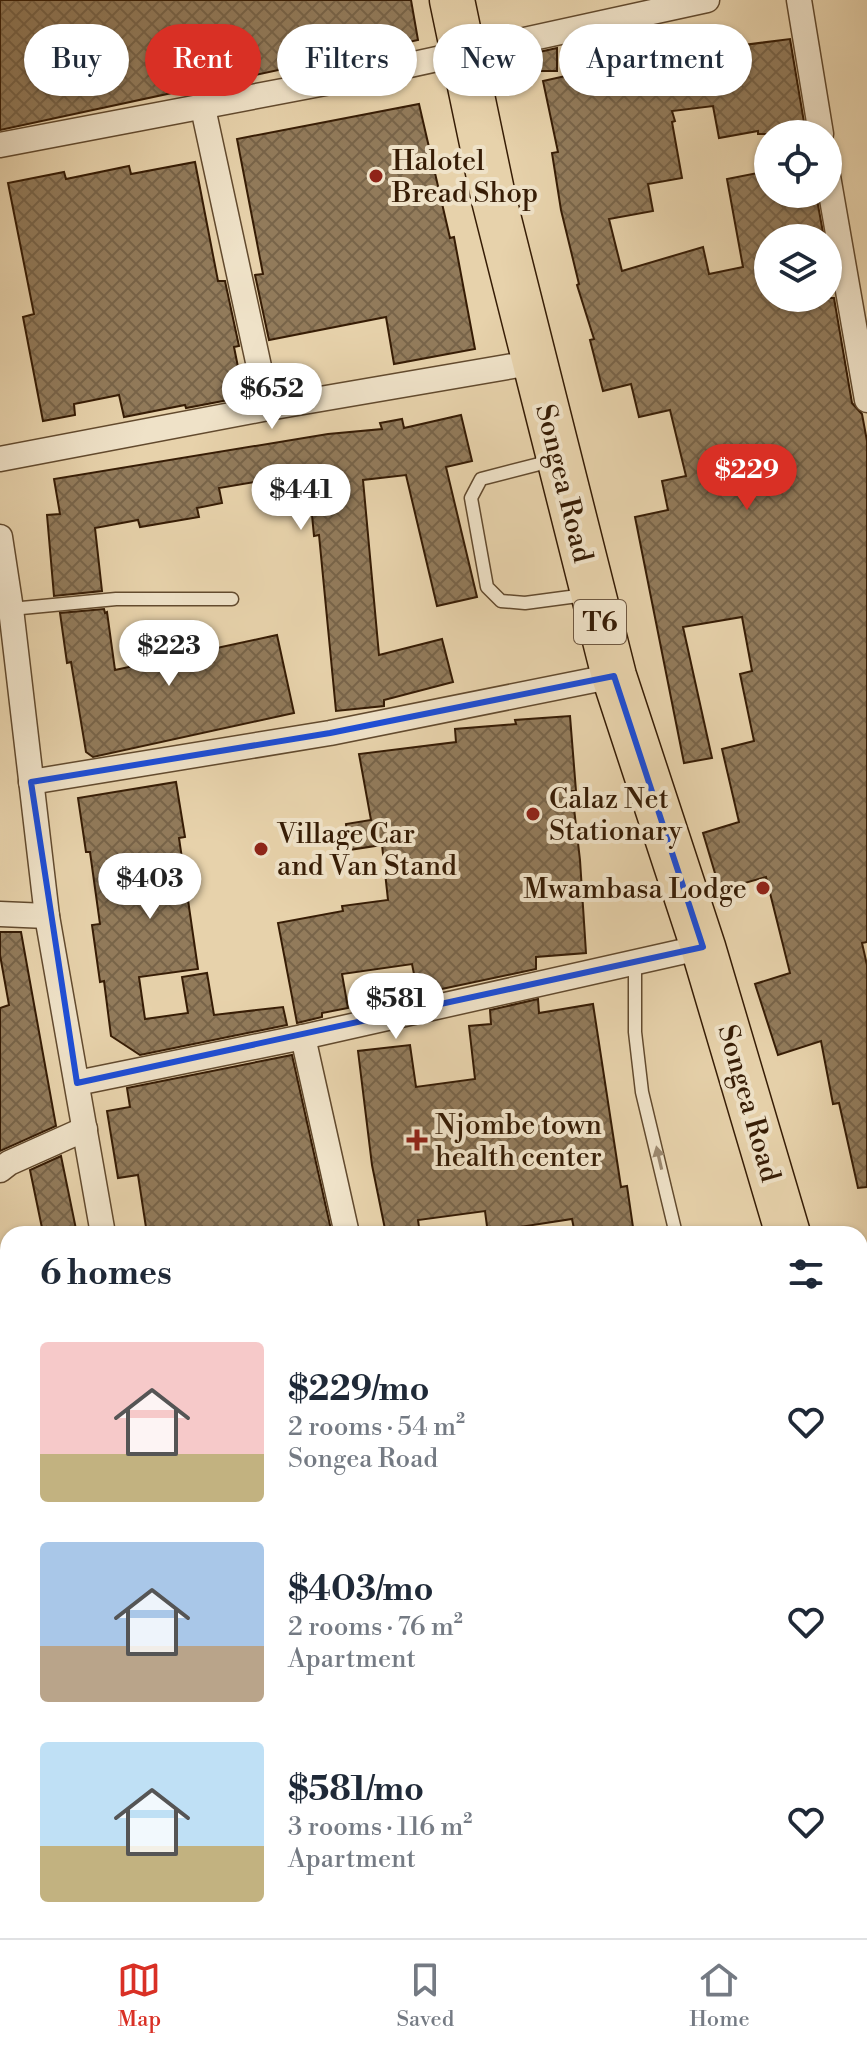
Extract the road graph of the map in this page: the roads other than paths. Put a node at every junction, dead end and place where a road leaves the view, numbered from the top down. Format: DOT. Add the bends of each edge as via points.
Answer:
graph roads {
  1 [pos="452,0"];
  2 [pos="707,0"];
  3 [pos="799,0"];
  4 [pos="457,24"];
  5 [pos="543,35"];
  6 [pos="433,59"];
  7 [pos="471,96"];
  8 [pos="203,108"];
  9 [pos="819,120"];
  10 [pos="0,145"];
  11 [pos="834,208"];
  12 [pos="536,362"];
  13 [pos="867,400"];
  14 [pos="268,408"];
  15 [pos="0,459"];
  16 [pos="558,459"];
  17 [pos="0,537"];
  18 [pos="592,594"];
  19 [pos="232,599"];
  20 [pos="11,609"];
  21 [pos="614,676"];
  22 [pos="31,782"];
  23 [pos="0,914"];
  24 [pos="47,916"];
  25 [pos="703,947"];
  26 [pos="636,960"];
  27 [pos="303,1037"];
  28 [pos="77,1083"];
  29 [pos="85,1129"];
  30 [pos="0,1170"];
  31 [pos="102,1226"];
  32 [pos="345,1226"];
  33 [pos="674,1226"];
  34 [pos="786,1226"];
  1 -- 4 [label="highway, Songea Road / T6"];
  2 -- 5 [label="street"];
  3 -- 9 [label="street"];
  6 -- 8 [label="street"];
  7 -- 12 [label="highway, Songea Road / T6"];
  8 -- 10 [label="street"];
  8 -- 14 [label="street"];
  11 -- 13 [label="street"];
  12 -- 14 [label="street"];
  12 -- 16 [label="highway, Songea Road / T6"];
  14 -- 15 [label="street"];
  16 -- 18 [label="highway, Songea Road / T6"];
  16 -- 18 [label="lane" via="481,479 471,498 487,587 501,601 525,603"];
  17 -- 20 [label="street"];
  18 -- 21 [label="highway, Songea Road / T6"];
  19 -- 20 [label="lane" via="116,599"];
  20 -- 22 [label="street"];
  21 -- 22 [label="street" via="330,733"];
  21 -- 25 [label="highway, Songea Road / T6"];
  22 -- 24 [label="street"];
  23 -- 24 [label="street"];
  24 -- 28 [label="street"];
  25 -- 26 [label="street"];
  25 -- 34 [label="highway, Songea Road / T6"];
  26 -- 27 [label="street"];
  33 -- 26 [label="lane, one-way" via="642,1092 635,1032"];
  27 -- 28 [label="street"];
  27 -- 32 [label="street"];
  28 -- 29 [label="street"];
  29 -- 30 [label="street"];
  29 -- 31 [label="street"];
}
